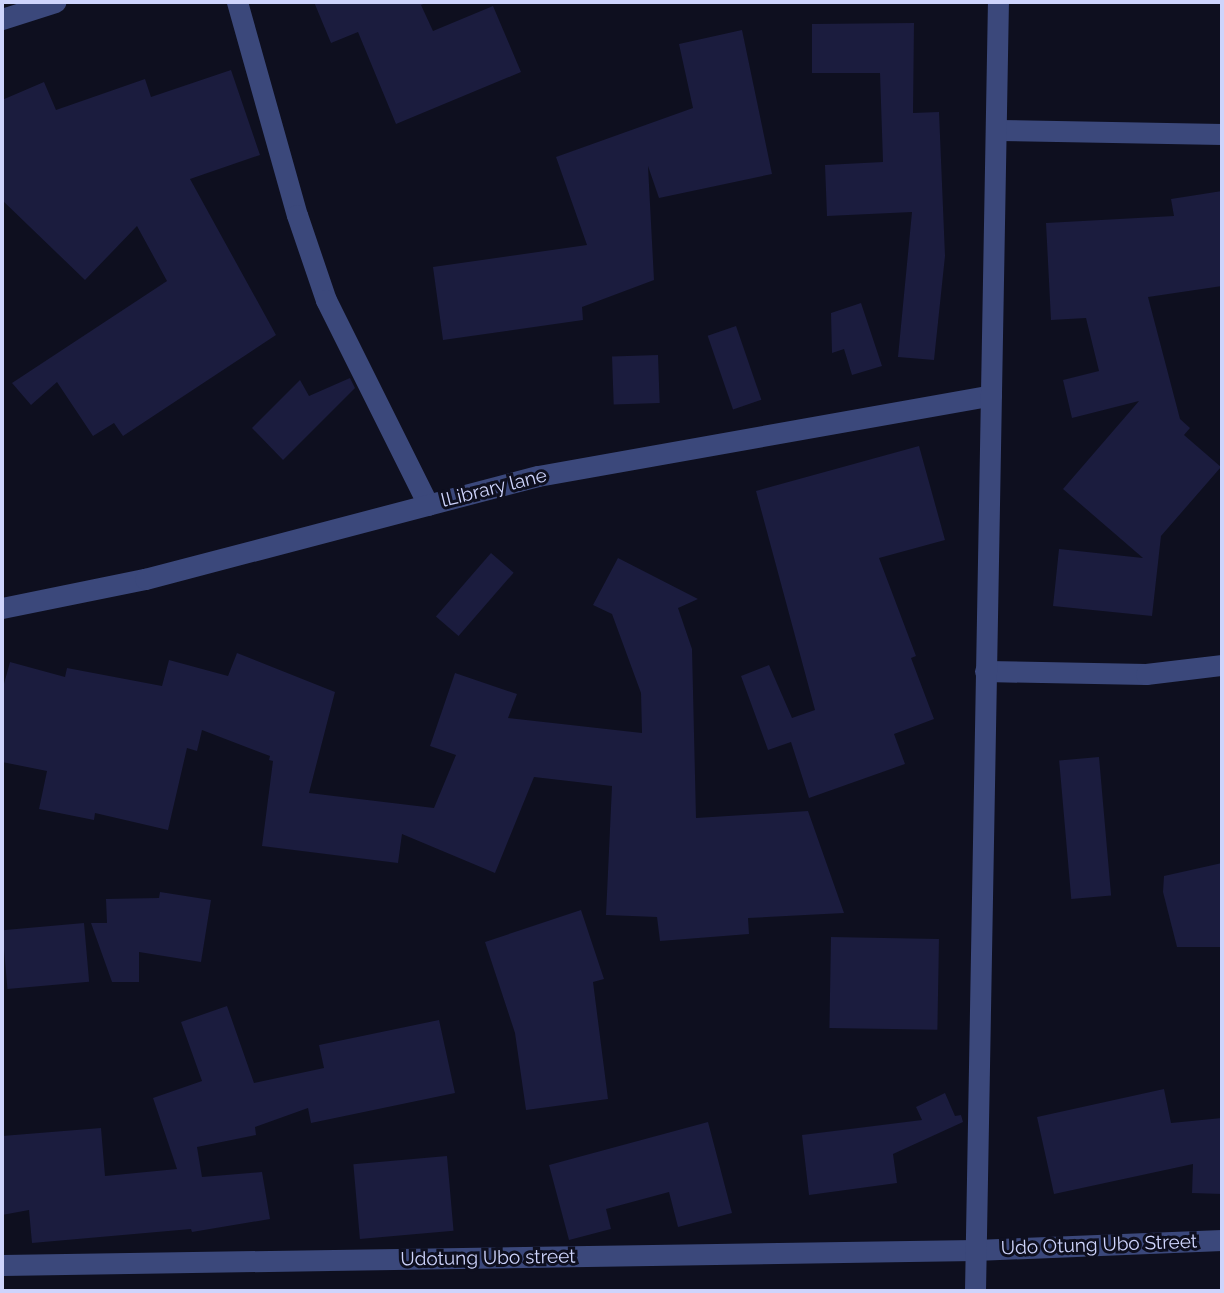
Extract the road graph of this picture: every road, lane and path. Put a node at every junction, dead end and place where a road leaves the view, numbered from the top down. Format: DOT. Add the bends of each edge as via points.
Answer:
graph roads {
  1 [pos="55,2"];
  2 [pos="237,2"];
  3 [pos="998,2"];
  4 [pos="2,19"];
  5 [pos="997,130"];
  6 [pos="1222,134"];
  7 [pos="991,395"];
  8 [pos="428,505"];
  9 [pos="2,608"];
  10 [pos="1222,665"];
  11 [pos="985,671"];
  12 [pos="1222,1240"];
  13 [pos="975,1250"];
  14 [pos="2,1265"];
  15 [pos="975,1291"];
  1 -- 4 [label="street"];
  2 -- 8 [label="street" via="297,215 327,300"];
  3 -- 5 [label="street"];
  5 -- 6 [label="street"];
  5 -- 7 [label="street"];
  7 -- 8 [label="street, lLibrary lane" via="538,476"];
  7 -- 11 [label="street"];
  8 -- 9 [label="street, lLibrary lane" via="145,579"];
  10 -- 11 [label="street" via="1146,674"];
  11 -- 13 [label="street"];
  12 -- 13 [label="street, Udo Otung Ubo Street"];
  13 -- 14 [label="street, Udotung Ubo street"];
  13 -- 15 [label="street"];
}
